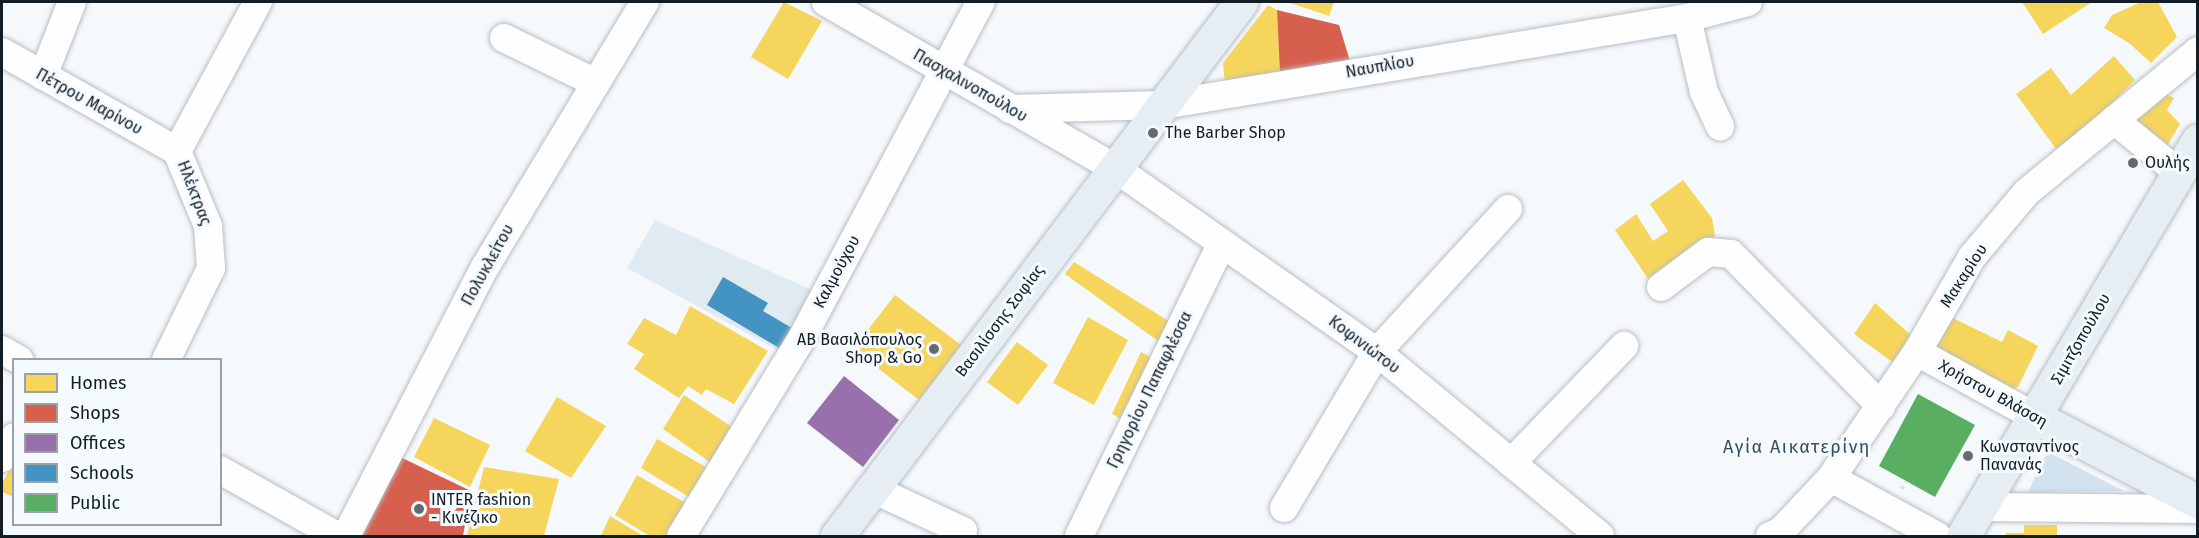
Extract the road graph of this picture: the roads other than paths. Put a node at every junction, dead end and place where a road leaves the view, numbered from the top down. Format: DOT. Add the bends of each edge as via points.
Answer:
graph roads {
  1 [pos="72,2"];
  2 [pos="258,2"];
  3 [pos="645,2"];
  4 [pos="826,2"];
  5 [pos="981,2"];
  6 [pos="1241,2"];
  7 [pos="1748,2"];
  8 [pos="1688,18"];
  9 [pos="504,38"];
  10 [pos="2198,51"];
  11 [pos="2,52"];
  12 [pos="943,71"];
  13 [pos="43,76"];
  14 [pos="596,83"];
  15 [pos="1163,105"];
  16 [pos="1009,109"];
  17 [pos="2114,120"];
  18 [pos="1720,127"];
  19 [pos="2198,140"];
  20 [pos="177,151"];
  21 [pos="1115,168"];
  22 [pos="2178,172"];
  23 [pos="1508,209"];
  24 [pos="1222,243"];
  25 [pos="1660,287"];
  26 [pos="1624,346"];
  27 [pos="2,350"];
  28 [pos="1377,352"];
  29 [pos="1917,352"];
  30 [pos="16,358"];
  31 [pos="167,358"];
  32 [pos="1881,406"];
  33 [pos="2035,417"];
  34 [pos="12,440"];
  35 [pos="2,458"];
  36 [pos="1511,463"];
  37 [pos="222,471"];
  38 [pos="1831,478"];
  39 [pos="873,489"];
  40 [pos="2198,502"];
  41 [pos="1982,507"];
  42 [pos="1284,508"];
  43 [pos="2198,509"];
  44 [pos="2154,524"];
  45 [pos="338,537"];
  46 [pos="346,537"];
  47 [pos="681,537"];
  48 [pos="837,537"];
  49 [pos="960,537"];
  50 [pos="1079,537"];
  51 [pos="1600,537"];
  52 [pos="1770,537"];
  53 [pos="1937,537"];
  54 [pos="1963,537"];
  1 -- 13 [label="street"];
  2 -- 20 [label="street, Ηλέκτρας"];
  3 -- 14 [label="street, Πολυκλείτου"];
  4 -- 12 [label="street, Πασχαλινοπούλου"];
  5 -- 12 [label="street, Καλμούχου"];
  6 -- 15 [label="main road, Βασιλίσσης Σοφίας"];
  7 -- 8 [label="street, Ναυπλίου"];
  8 -- 15 [label="street, Ναυπλίου"];
  8 -- 18 [label="street" via="1704,92"];
  9 -- 14 [label="street"];
  10 -- 17 [label="street, Μακαρίου"];
  11 -- 13 [label="street, Πέτρου Μαρίνου"];
  12 -- 16 [label="street, Πασχαλινοπούλου"];
  12 -- 47 [label="street, Καλμούχου" via="802,338"];
  13 -- 20 [label="street, Πέτρου Μαρίνου"];
  14 -- 46 [label="street, Πολυκλείτου" via="485,267"];
  15 -- 16 [label="street, Ναυπλίου"];
  15 -- 21 [label="main road, Βασιλίσσης Σοφίας"];
  16 -- 21 [label="street, Πασχαλινοπούλου"];
  17 -- 22 [label="street"];
  17 -- 29 [label="street, Μακαρίου" via="2027,192 1972,257"];
  19 -- 22 [label="main road, Σιμιτζοπούλου"];
  20 -- 31 [label="street, Ηλέκτρας" via="208,226 211,268"];
  21 -- 24 [label="street, Κοφινιώτου"];
  21 -- 39 [label="main road, Βασιλίσσης Σοφίας"];
  22 -- 33 [label="main road, Σιμιτζοπούλου"];
  23 -- 28 [label="street"];
  24 -- 28 [label="street, Κοφινιώτου"];
  24 -- 50 [label="street, Γρηγορίου Παπαφλέσσα"];
  25 -- 32 [label="street" via="1708,252 1731,254"];
  26 -- 36 [label="street"];
  27 -- 30 [label="street"];
  28 -- 36 [label="street, Κοφινιώτου"];
  28 -- 42 [label="street"];
  29 -- 32 [label="street, Μακαρίου"];
  29 -- 33 [label="street, Χρήστου Βλάσση"];
  32 -- 38 [label="street, Μακαρίου"];
  33 -- 40 [label="main road, Χρήστου Βλάσση"];
  33 -- 41 [label="main road, Σιμιτζοπούλου"];
  34 -- 35 [label="street"];
  36 -- 51 [label="street, Κοφινιώτου"];
  37 -- 45 [label="street"];
  38 -- 52 [label="street, Μακαρίου" via="1781,531"];
  38 -- 53 [label="street"];
  39 -- 48 [label="main road, Βασιλίσσης Σοφίας"];
  39 -- 49 [label="street" via="963,531"];
  41 -- 44 [label="street"];
  41 -- 54 [label="main road, Σιμιτζοπούλου"];
  43 -- 44 [label="street"];
}
